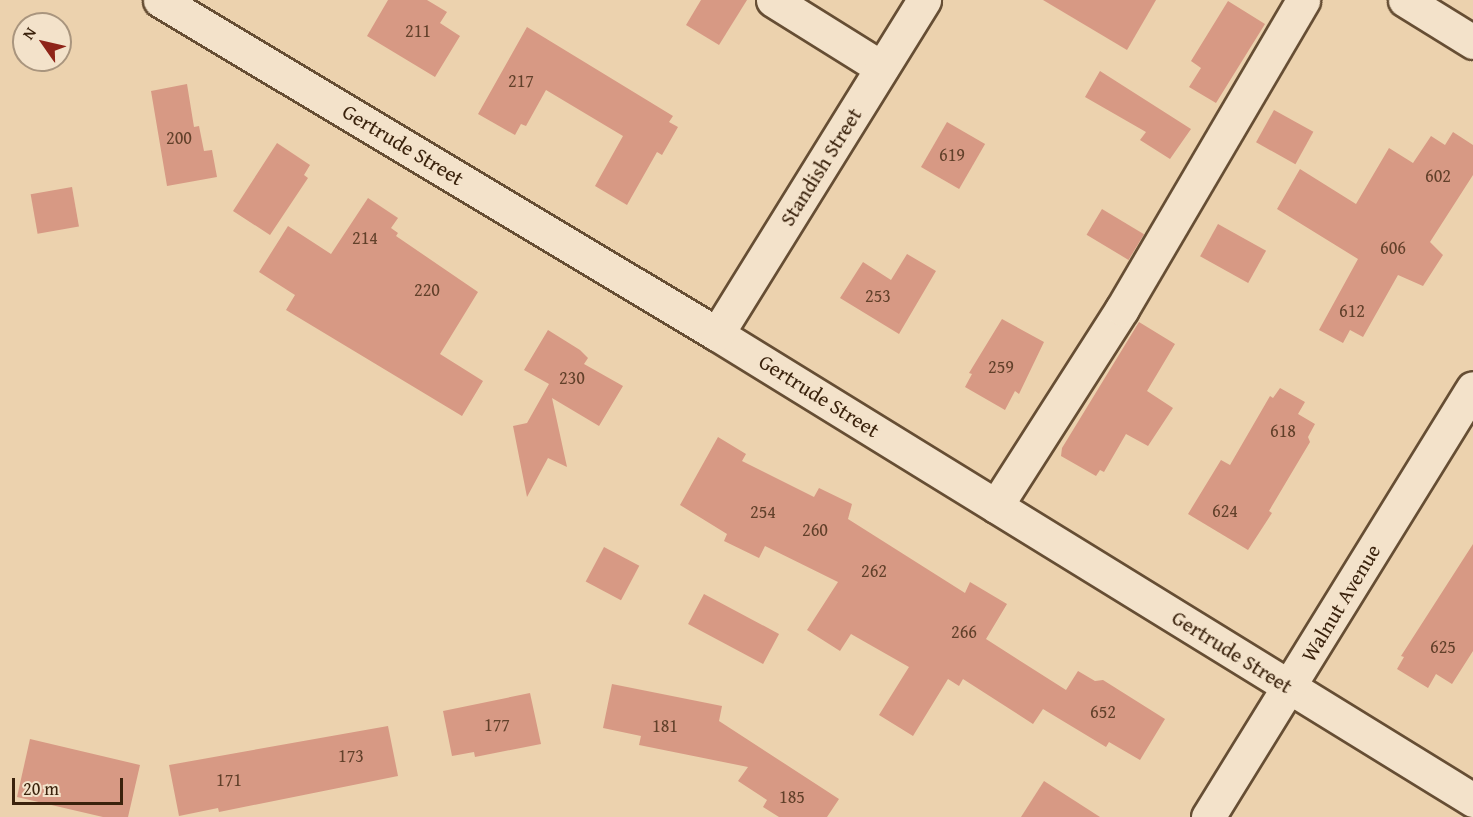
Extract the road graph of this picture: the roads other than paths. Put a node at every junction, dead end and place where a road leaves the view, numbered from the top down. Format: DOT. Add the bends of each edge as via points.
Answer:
graph roads {
  1 [pos="160,0"];
  2 [pos="924,0"];
  3 [pos="1303,0"];
  4 [pos="1405,0"];
  5 [pos="787,4"];
  6 [pos="1473,42"];
  7 [pos="882,68"];
  8 [pos="717,334"];
  9 [pos="1473,388"];
  10 [pos="996,506"];
  11 [pos="1290,687"];
  12 [pos="1473,800"];
  13 [pos="1208,817"];
  1 -- 8 [label="street, Gertrude Street"];
  2 -- 7 [label="street, Standish Street"];
  3 -- 10 [label="street" via="1122,309"];
  4 -- 6 [label="street"];
  5 -- 7 [label="street"];
  7 -- 8 [label="street, Standish Street"];
  8 -- 10 [label="street, Gertrude Street"];
  9 -- 11 [label="street, Walnut Avenue"];
  10 -- 11 [label="street, Gertrude Street"];
  11 -- 12 [label="street, Gertrude Street"];
  11 -- 13 [label="street, Walnut Avenue"];
}
